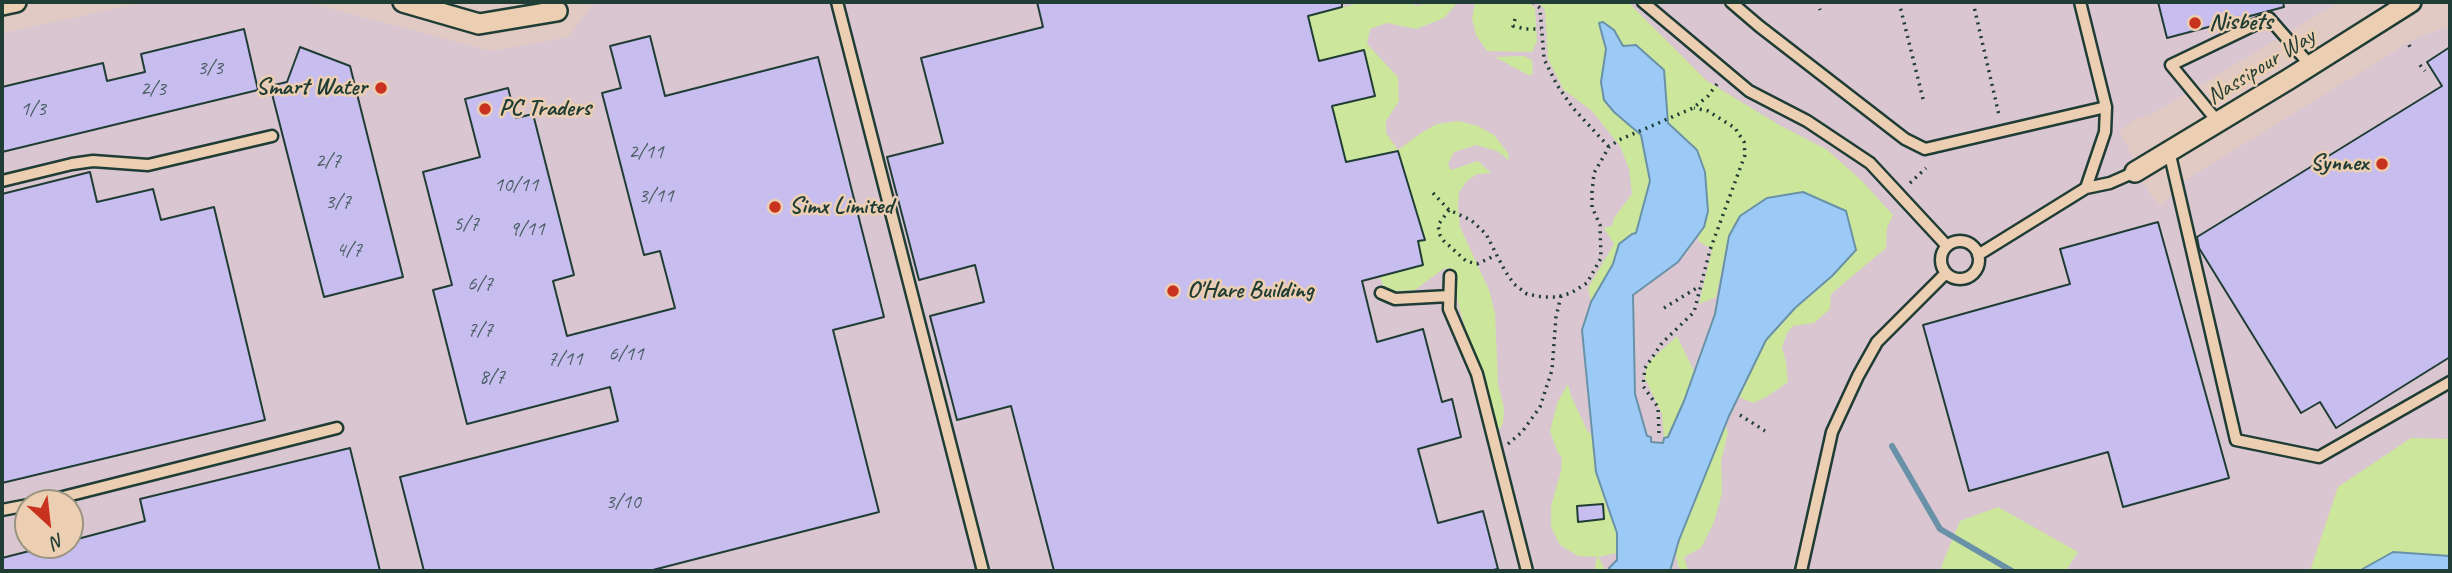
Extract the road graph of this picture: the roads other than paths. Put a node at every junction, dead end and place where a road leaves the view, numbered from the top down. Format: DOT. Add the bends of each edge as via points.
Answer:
graph roads {
  1 [pos="16,2"];
  2 [pos="403,2"];
  3 [pos="837,2"];
  4 [pos="1731,2"];
  5 [pos="2080,2"];
  6 [pos="2411,2"];
  7 [pos="1650,3"];
  8 [pos="2,5"];
  9 [pos="557,12"];
  10 [pos="2311,65"];
  11 [pos="2106,107"];
  12 [pos="2218,122"];
  13 [pos="272,136"];
  14 [pos="2169,151"];
  15 [pos="2135,172"];
  16 [pos="2,181"];
  17 [pos="2086,188"];
  18 [pos="1947,246"];
  19 [pos="1979,254"];
  20 [pos="1947,273"];
  21 [pos="1450,276"];
  22 [pos="1381,293"];
  23 [pos="1450,296"];
  24 [pos="2450,382"];
  25 [pos="337,428"];
  26 [pos="84,492"];
  27 [pos="984,571"];
  28 [pos="1527,571"];
  29 [pos="1801,571"];
  1 -- 8 [label="street"];
  2 -- 9 [label="street" via="479,24"];
  3 -- 27 [label="lane"];
  4 -- 11 [label="lane" via="1925,149"];
  5 -- 11 [label="lane"];
  6 -- 10 [label="street, Nassipour Way"];
  7 -- 18 [label="lane" via="1748,91 1807,121 1870,163"];
  10 -- 12 [label="street, Nassipour Way"];
  10 -- 12 [label="lane" via="2269,18 2171,65"];
  11 -- 17 [label="lane" via="2105,132"];
  12 -- 14 [label="street, Nassipour Way"];
  13 -- 16 [label="lane" via="148,165 72,164"];
  14 -- 15 [label="street, Nassipour Way"];
  14 -- 24 [label="lane" via="2236,440 2319,457"];
  15 -- 17 [label="lane"];
  17 -- 19 [label="lane"];
  18 -- 19 [label="lane" via="1964,241"];
  18 -- 20 [label="lane" via="1941,262"];
  19 -- 20 [label="lane" via="1972,275 1961,279"];
  20 -- 29 [label="lane" via="1877,342 1858,376 1832,432"];
  21 -- 23 [label="lane"];
  22 -- 23 [label="lane" via="1395,299"];
  23 -- 28 [label="lane" via="1449,309 1477,374"];
  25 -- 26 [label="lane"];
}
